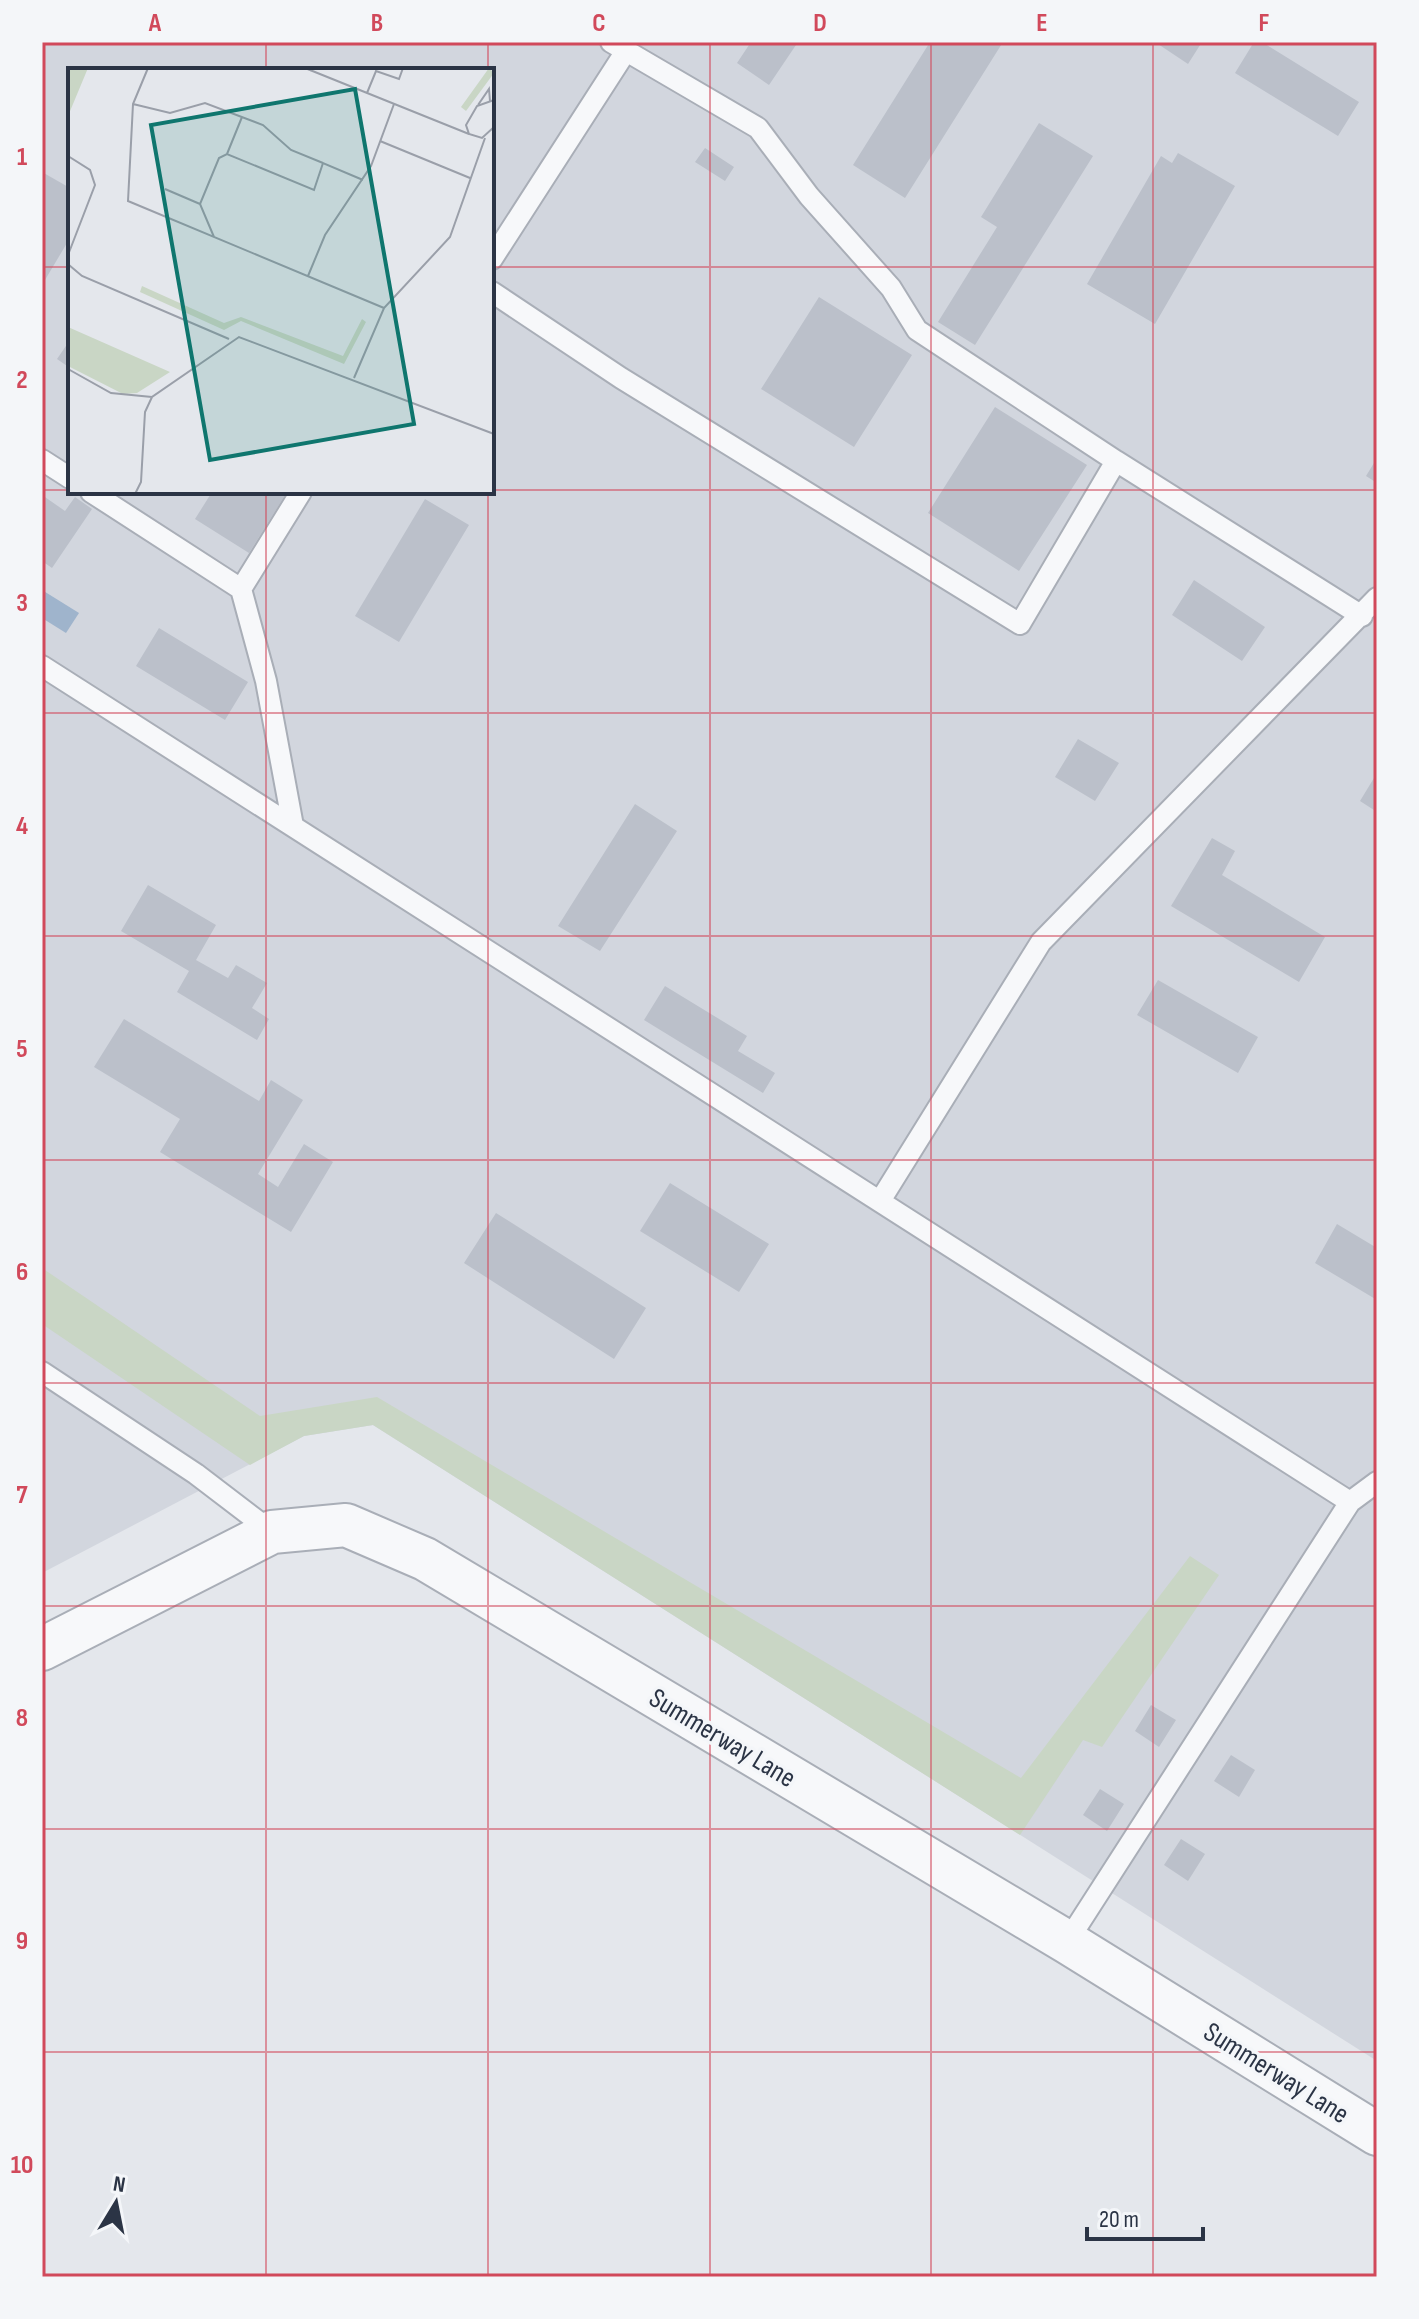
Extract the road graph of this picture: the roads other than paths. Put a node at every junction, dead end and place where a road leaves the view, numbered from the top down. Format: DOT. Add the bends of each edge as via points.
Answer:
graph roads {
  1 [pos="619,46"];
  2 [pos="494,256"];
  3 [pos="494,293"];
  4 [pos="42,460"];
  5 [pos="1116,461"];
  6 [pos="68,477"];
  7 [pos="94,494"];
  8 [pos="300,494"];
  9 [pos="241,589"];
  10 [pos="1377,598"];
  11 [pos="1362,616"];
  12 [pos="42,666"];
  13 [pos="293,826"];
  14 [pos="880,1201"];
  15 [pos="42,1372"];
  16 [pos="1377,1482"];
  17 [pos="1350,1502"];
  18 [pos="272,1532"];
  19 [pos="42,1649"];
  20 [pos="1067,1942"];
  21 [pos="1377,2134"];
  1 -- 2 [label="lane"];
  1 -- 5 [label="lane" via="758,128 809,196 891,288 917,330"];
  3 -- 5 [label="lane" via="621,378 1020,624"];
  4 -- 6 [label="lane"];
  5 -- 11 [label="lane"];
  7 -- 9 [label="lane"];
  8 -- 9 [label="lane"];
  9 -- 13 [label="lane" via="266,681"];
  10 -- 11 [label="lane"];
  11 -- 14 [label="lane" via="1041,942"];
  12 -- 13 [label="lane"];
  13 -- 14 [label="lane"];
  14 -- 17 [label="lane"];
  15 -- 18 [label="lane" via="196,1474"];
  16 -- 17 [label="lane"];
  17 -- 20 [label="lane"];
  18 -- 19 [label="street, Summerway Lane"];
  18 -- 20 [label="street, Summerway Lane" via="346,1525 425,1559"];
  20 -- 21 [label="street, Summerway Lane"];
}
